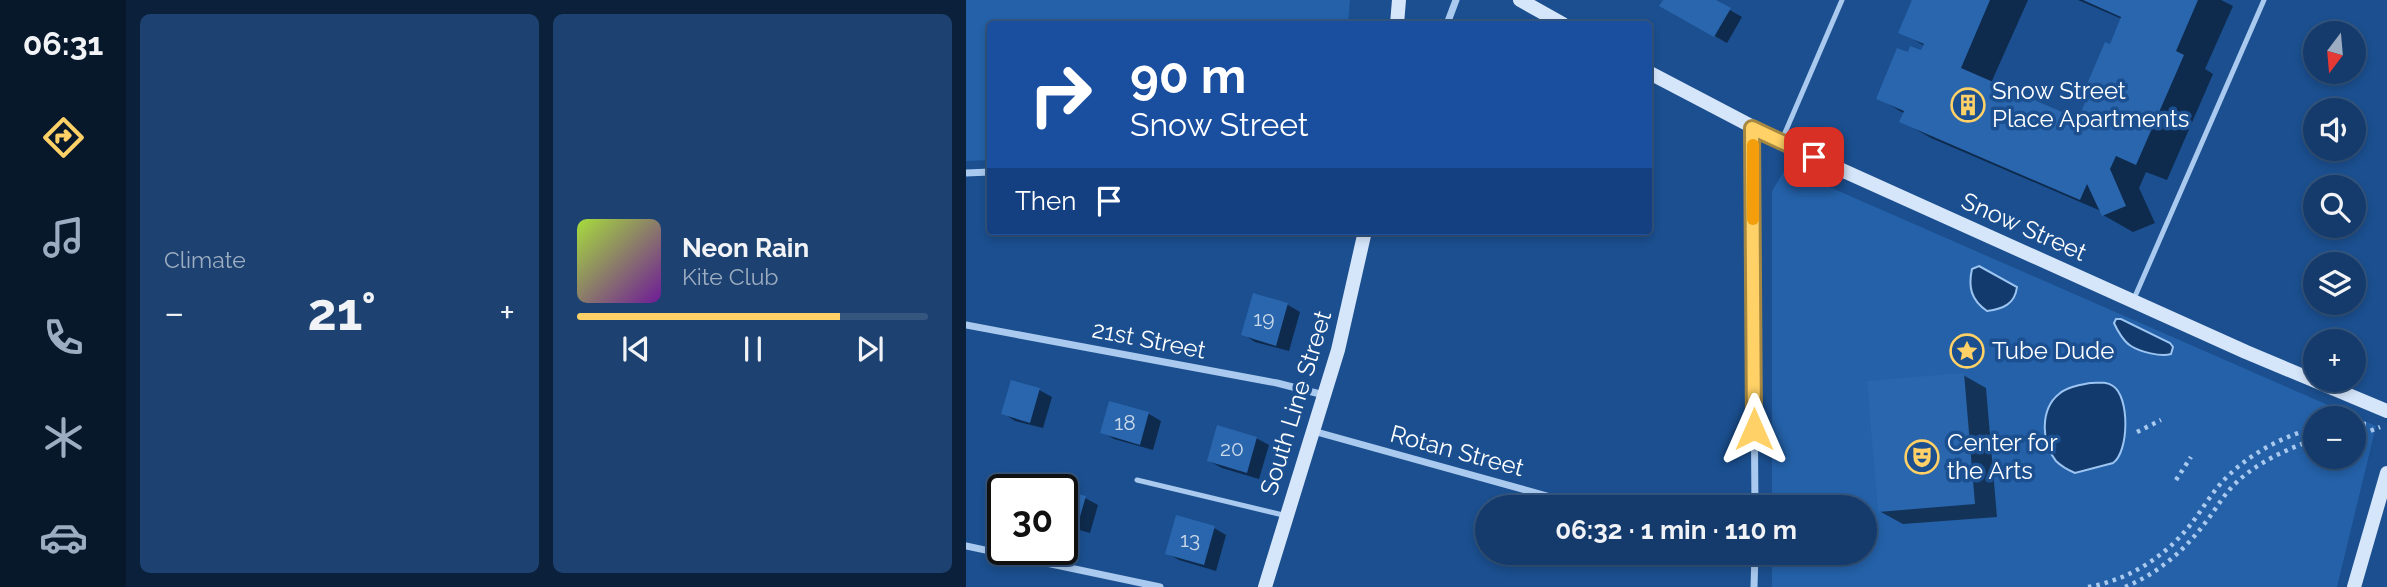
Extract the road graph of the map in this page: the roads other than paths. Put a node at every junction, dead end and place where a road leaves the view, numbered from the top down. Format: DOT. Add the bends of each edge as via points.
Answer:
graph roads {
  1 [pos="1399,0"];
  2 [pos="1456,0"];
  3 [pos="1520,0"];
  4 [pos="1842,0"];
  5 [pos="2264,0"];
  6 [pos="1397,21"];
  7 [pos="1448,21"];
  8 [pos="1558,21"];
  9 [pos="1652,74"];
  10 [pos="1752,128"];
  11 [pos="1781,142"];
  12 [pos="987,172"];
  13 [pos="966,173"];
  14 [pos="1364,235"];
  15 [pos="2133,301"];
  16 [pos="966,325"];
  17 [pos="1324,395"];
  18 [pos="2387,411"];
  19 [pos="1313,431"];
  20 [pos="2387,473"];
  21 [pos="1137,480"];
  22 [pos="1543,495"];
  23 [pos="1755,495"];
  24 [pos="1287,516"];
  25 [pos="966,547"];
  26 [pos="1755,565"];
  27 [pos="1160,587"];
  28 [pos="1265,587"];
  29 [pos="1754,587"];
  30 [pos="2354,587"];
  1 -- 6 [label="street"];
  2 -- 7 [label="street"];
  3 -- 8 [label="street"];
  4 -- 11 [label="lane"];
  5 -- 15 [label="lane"];
  9 -- 10 [label="street, Snow Street"];
  10 -- 11 [label="street, Snow Street"];
  10 -- 23 [label="street"];
  11 -- 15 [label="street, Snow Street"];
  12 -- 13 [label="street"];
  14 -- 17 [label="street, South Line Street"];
  15 -- 18 [label="street, Snow Street"];
  16 -- 17 [label="street, 21st Street"];
  17 -- 19 [label="street, South Line Street"];
  19 -- 22 [label="street, Rotan Street"];
  19 -- 24 [label="street, South Line Street"];
  20 -- 30 [label="street"];
  21 -- 24 [label="lane"];
  24 -- 28 [label="street, South Line Street"];
  25 -- 27 [label="street"];
  26 -- 29 [label="street"];
}
